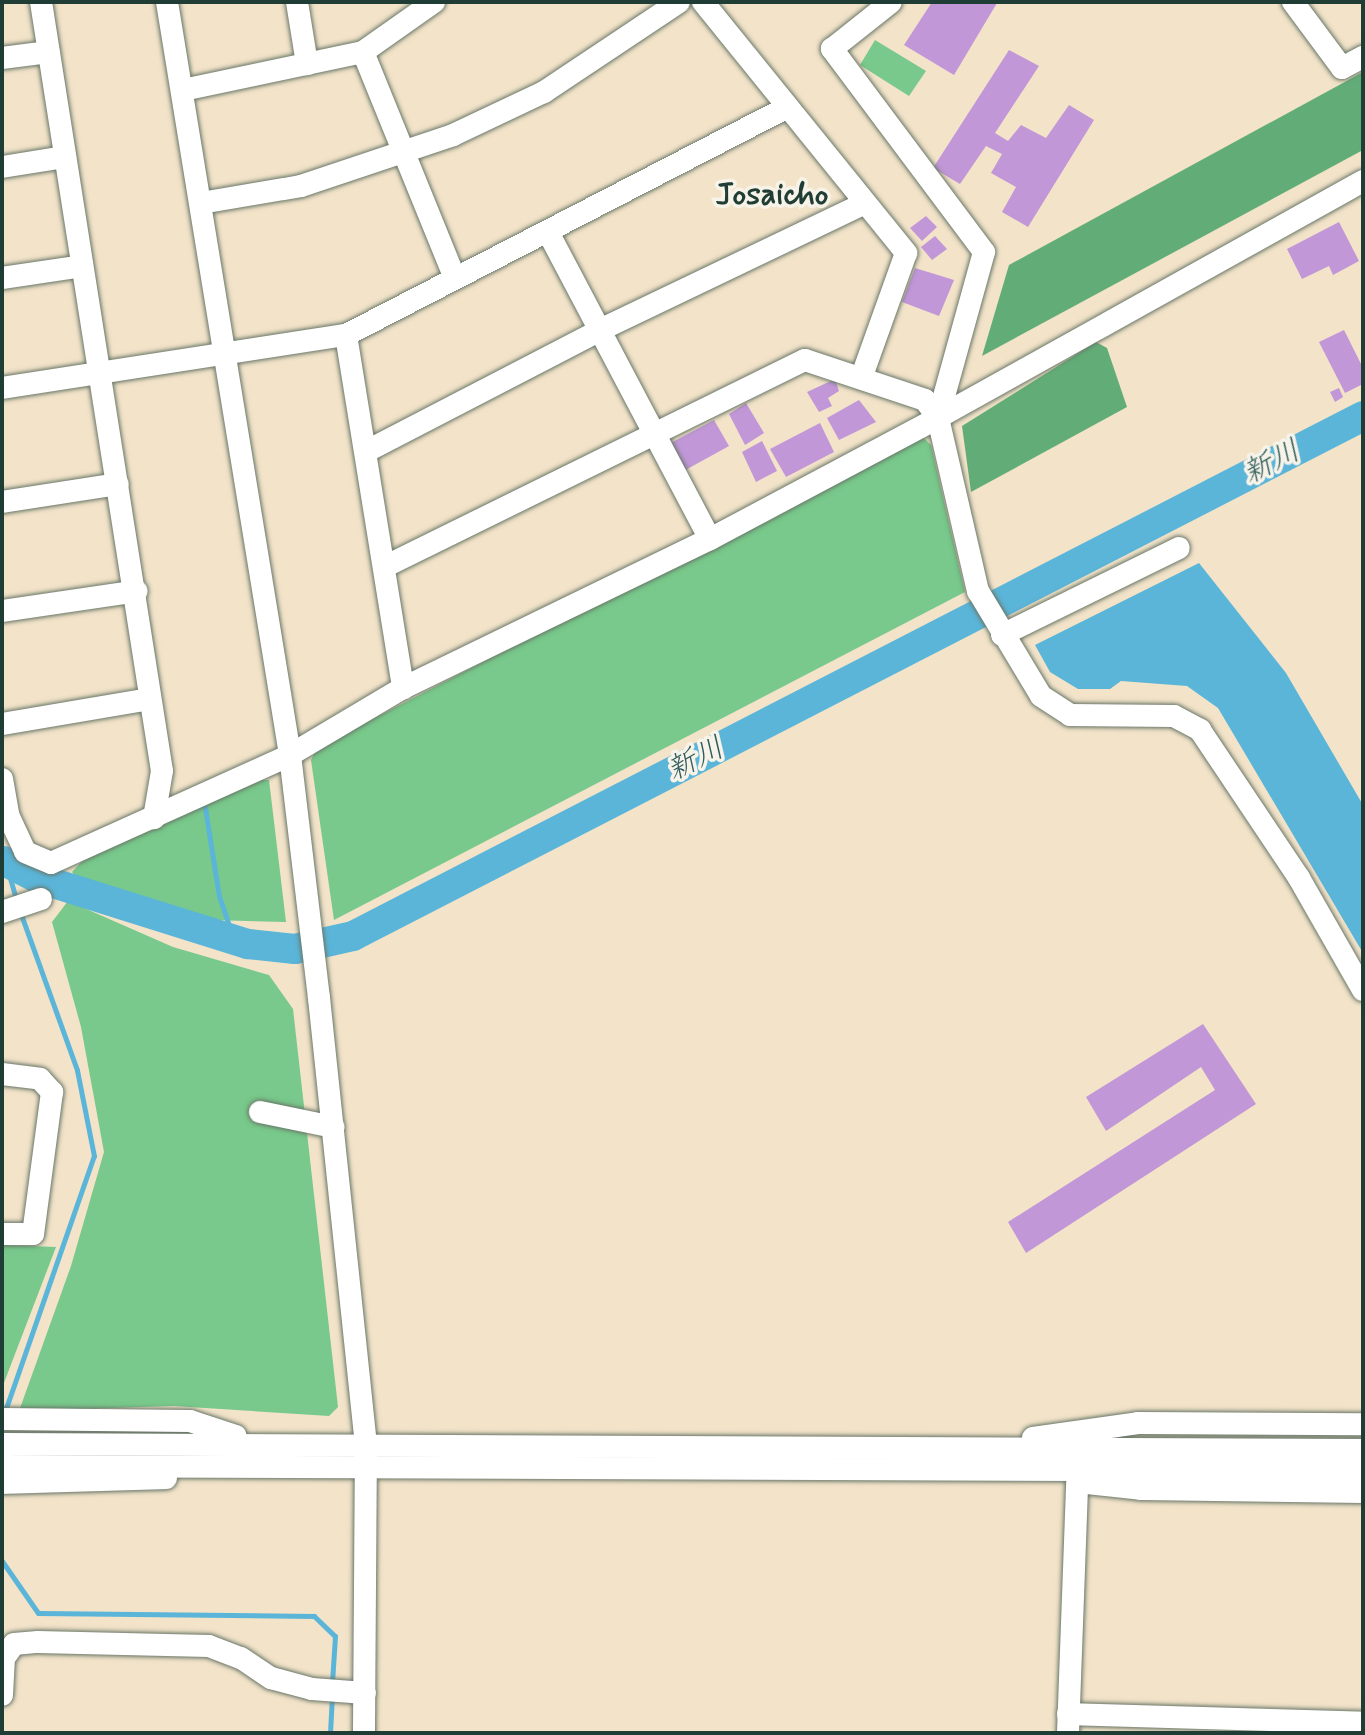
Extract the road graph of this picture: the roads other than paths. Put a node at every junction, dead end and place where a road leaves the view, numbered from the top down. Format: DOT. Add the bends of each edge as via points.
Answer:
graph roads {
  1 [pos="41,2"];
  2 [pos="167,2"];
  3 [pos="297,2"];
  4 [pos="434,2"];
  5 [pos="679,2"];
  6 [pos="703,2"];
  7 [pos="891,2"];
  8 [pos="1293,2"];
  9 [pos="413,9"];
  10 [pos="49,52"];
  11 [pos="363,52"];
  12 [pos="1363,57"];
  13 [pos="2,58"];
  14 [pos="307,64"];
  15 [pos="183,90"];
  16 [pos="787,107"];
  17 [pos="403,156"];
  18 [pos="65,157"];
  19 [pos="2,167"];
  20 [pos="1363,181"];
  21 [pos="201,203"];
  22 [pos="863,204"];
  23 [pos="548,232"];
  24 [pos="82,266"];
  25 [pos="454,276"];
  26 [pos="2,278"];
  27 [pos="600,330"];
  28 [pos="346,335"];
  29 [pos="225,356"];
  30 [pos="99,375"];
  31 [pos="862,376"];
  32 [pos="2,388"];
  33 [pos="938,418"];
  34 [pos="653,431"];
  35 [pos="367,451"];
  36 [pos="118,484"];
  37 [pos="2,502"];
  38 [pos="710,539"];
  39 [pos="1179,548"];
  40 [pos="384,567"];
  41 [pos="137,591"];
  42 [pos="2,611"];
  43 [pos="1002,635"];
  44 [pos="403,688"];
  45 [pos="150,699"];
  46 [pos="2,724"];
  47 [pos="290,755"];
  48 [pos="162,771"];
  49 [pos="2,779"];
  50 [pos="197,798"];
  51 [pos="5,817"];
  52 [pos="154,818"];
  53 [pos="41,899"];
  54 [pos="2,912"];
  55 [pos="1363,990"];
  56 [pos="3,1070"];
  57 [pos="260,1112"];
  58 [pos="333,1127"];
  59 [pos="2,1234"];
  60 [pos="8,1419"];
  61 [pos="1363,1424"];
  62 [pos="366,1442"];
  63 [pos="257,1443"];
  64 [pos="8,1444"];
  65 [pos="989,1447"];
  66 [pos="1363,1450"];
  67 [pos="2,1466"];
  68 [pos="243,1467"];
  69 [pos="365,1467"];
  70 [pos="1048,1470"];
  71 [pos="1363,1471"];
  72 [pos="1077,1482"];
  73 [pos="2,1483"];
  74 [pos="1363,1492"];
  75 [pos="365,1693"];
  76 [pos="2,1695"];
  77 [pos="1363,1723"];
  78 [pos="1068,1724"];
  79 [pos="364,1733"];
  1 -- 10 [label="street"];
  2 -- 15 [label="street"];
  3 -- 14 [label="street"];
  4 -- 9 [label="street"];
  5 -- 17 [label="street" via="544,92"];
  6 -- 16 [label="street"];
  7 -- 33 [label="street" via="832,49 984,252"];
  8 -- 12 [label="street" via="1342,68"];
  9 -- 11 [label="street"];
  10 -- 13 [label="street"];
  10 -- 18 [label="street"];
  11 -- 14 [label="street"];
  11 -- 17 [label="street"];
  14 -- 15 [label="street"];
  15 -- 21 [label="street"];
  16 -- 22 [label="street"];
  16 -- 23 [label="street"];
  17 -- 21 [label="street" via="301,186"];
  17 -- 25 [label="street"];
  18 -- 19 [label="street"];
  18 -- 24 [label="street"];
  20 -- 33 [label="street"];
  21 -- 29 [label="street"];
  22 -- 27 [label="street"];
  22 -- 31 [label="street" via="906,253"];
  23 -- 25 [label="street"];
  23 -- 27 [label="street"];
  24 -- 26 [label="street"];
  24 -- 30 [label="street"];
  25 -- 28 [label="street"];
  27 -- 34 [label="street"];
  27 -- 35 [label="street"];
  28 -- 29 [label="street"];
  28 -- 35 [label="street"];
  29 -- 30 [label="street"];
  29 -- 47 [label="street"];
  30 -- 32 [label="street"];
  30 -- 36 [label="street"];
  31 -- 33 [label="street" via="925,400"];
  31 -- 34 [label="street" via="805,360"];
  33 -- 38 [label="street"];
  33 -- 43 [label="street" via="978,591"];
  34 -- 38 [label="street"];
  34 -- 40 [label="street"];
  35 -- 40 [label="street"];
  36 -- 37 [label="street"];
  36 -- 41 [label="street"];
  38 -- 44 [label="street"];
  39 -- 43 [label="street"];
  40 -- 44 [label="street"];
  41 -- 42 [label="street"];
  41 -- 45 [label="street"];
  43 -- 55 [label="street" via="1057,711 1174,716 1200,730 1299,878"];
  44 -- 47 [label="street"];
  45 -- 46 [label="street"];
  45 -- 48 [label="street"];
  47 -- 50 [label="street"];
  47 -- 58 [label="street"];
  48 -- 50 [label="street"];
  48 -- 52 [label="street"];
  49 -- 51 [label="street"];
  50 -- 52 [label="street"];
  51 -- 52 [label="street" via="25,852 51,863"];
  53 -- 54 [label="street"];
  56 -- 59 [label="street" via="40,1079 52,1092 33,1234"];
  57 -- 58 [label="street"];
  58 -- 62 [label="street"];
  60 -- 63 [label="street" via="190,1421"];
  61 -- 65 [label="street" via="1138,1423"];
  62 -- 63 [label="street"];
  62 -- 65 [label="street"];
  62 -- 69 [label="street"];
  63 -- 64 [label="street"];
  65 -- 66 [label="street"];
  67 -- 68 [label="street"];
  68 -- 69 [label="street"];
  68 -- 73 [label="street" via="134,1483"];
  69 -- 70 [label="street"];
  69 -- 75 [label="street"];
  70 -- 71 [label="street"];
  70 -- 72 [label="street"];
  72 -- 74 [label="street" via="1141,1489"];
  72 -- 78 [label="street"];
  75 -- 76 [label="street" via="312,1689 271,1678 241,1658 209,1646 38,1642 14,1644 4,1658"];
  75 -- 79 [label="street"];
  77 -- 78 [label="street"];
}
